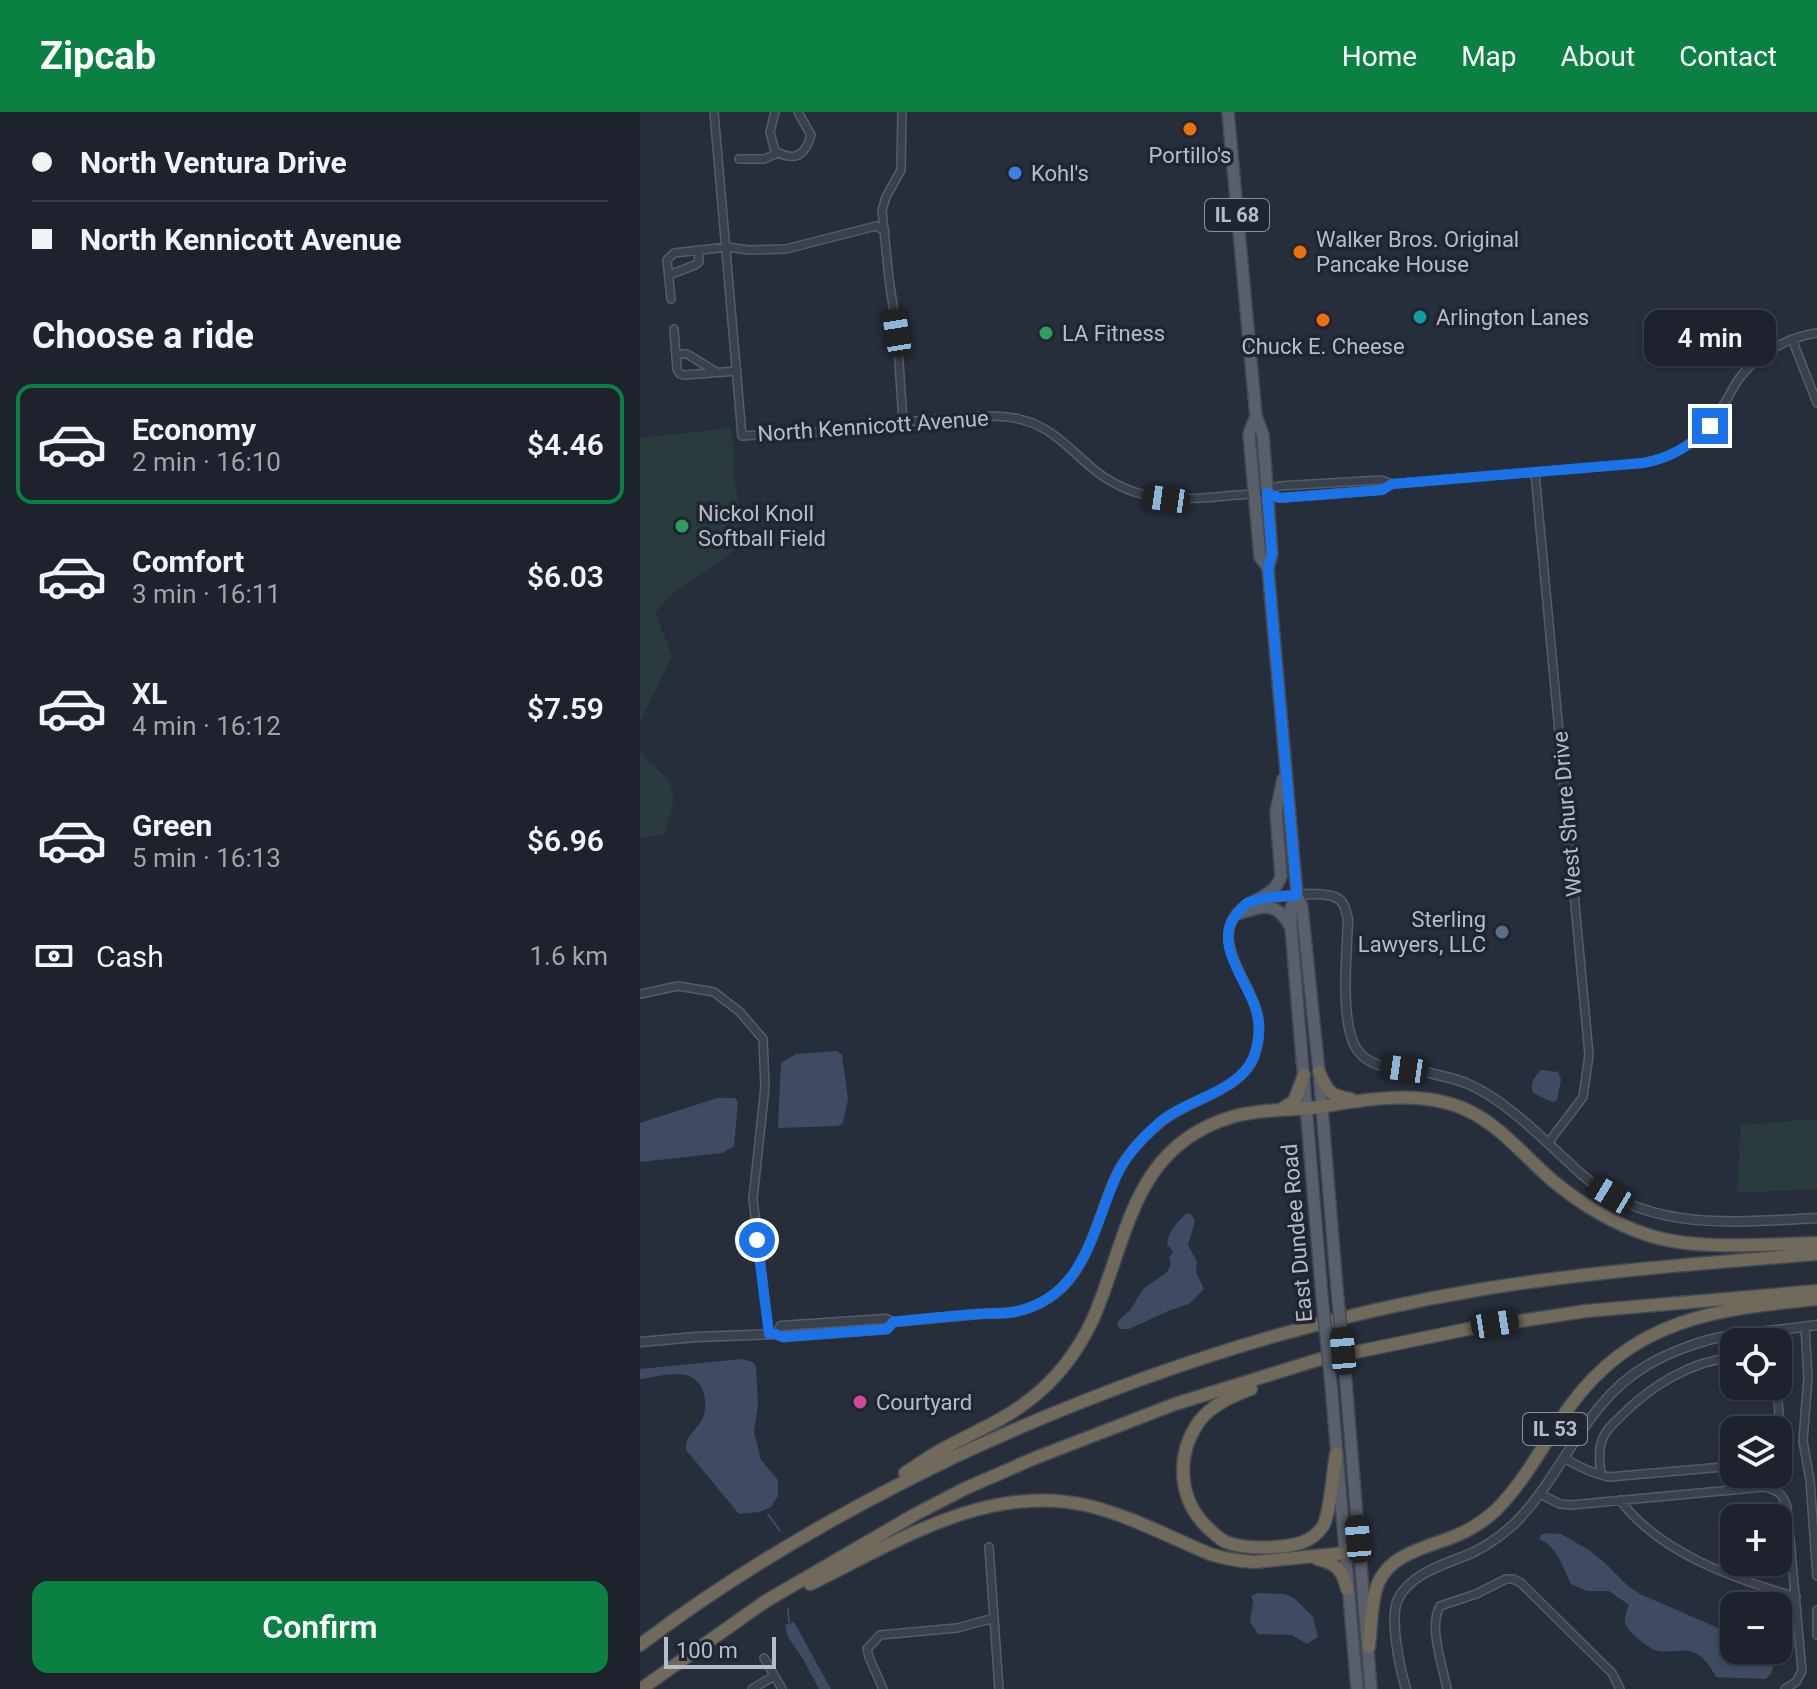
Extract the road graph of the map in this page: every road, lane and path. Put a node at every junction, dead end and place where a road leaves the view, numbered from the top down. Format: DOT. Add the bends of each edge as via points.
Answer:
graph roads {
  1 [pos="714,112"];
  2 [pos="775,112"];
  3 [pos="798,112"];
  4 [pos="902,112"];
  5 [pos="1228,112"];
  6 [pos="778,153"];
  7 [pos="739,159"];
  8 [pos="885,231"];
  9 [pos="727,247"];
  10 [pos="698,251"];
  11 [pos="669,275"];
  12 [pos="671,299"];
  13 [pos="674,329"];
  14 [pos="1817,333"];
  15 [pos="1792,339"];
  16 [pos="676,354"];
  17 [pos="737,371"];
  18 [pos="717,373"];
  19 [pos="1817,403"];
  20 [pos="903,421"];
  21 [pos="1535,473"];
  22 [pos="1261,493"];
  23 [pos="1286,767"];
  24 [pos="1297,895"];
  25 [pos="1255,901"];
  26 [pos="1237,914"];
  27 [pos="1291,927"];
  28 [pos="640,994"];
  29 [pos="1319,1072"];
  30 [pos="1304,1075"];
  31 [pos="1358,1100"];
  32 [pos="1321,1107"];
  33 [pos="1307,1109"];
  34 [pos="1278,1111"];
  35 [pos="1548,1143"];
  36 [pos="1817,1218"];
  37 [pos="1817,1243"];
  38 [pos="1817,1254"];
  39 [pos="1817,1291"];
  40 [pos="1817,1299"];
  41 [pos="1817,1325"];
  42 [pos="1805,1327"];
  43 [pos="1792,1328"];
  44 [pos="772,1334"];
  45 [pos="1720,1337"];
  46 [pos="640,1342"];
  47 [pos="1720,1359"];
  48 [pos="1299,1365"];
  49 [pos="1336,1454"];
  50 [pos="1564,1458"];
  51 [pos="1720,1467"];
  52 [pos="1601,1475"];
  53 [pos="1540,1494"];
  54 [pos="1620,1500"];
  55 [pos="852,1508"];
  56 [pos="1358,1539"];
  57 [pos="989,1547"];
  58 [pos="1345,1553"];
  59 [pos="1306,1556"];
  60 [pos="1817,1576"];
  61 [pos="1347,1589"];
  62 [pos="1796,1597"];
  63 [pos="1817,1610"];
  64 [pos="746,1615"];
  65 [pos="994,1618"];
  66 [pos="1817,1635"];
  67 [pos="640,1645"];
  68 [pos="1369,1647"];
  69 [pos="764,1658"];
  70 [pos="774,1676"];
  71 [pos="641,1689"];
  72 [pos="752,1689"];
  73 [pos="782,1689"];
  74 [pos="883,1689"];
  75 [pos="999,1689"];
  76 [pos="1357,1689"];
  77 [pos="1371,1689"];
  78 [pos="1406,1689"];
  79 [pos="1447,1689"];
  80 [pos="1620,1689"];
  81 [pos="1785,1689"];
  1 -- 9 [label="street"];
  2 -- 6 [label="street" via="770,139"];
  3 -- 6 [label="street" via="811,135 807,147 792,157"];
  4 -- 8 [label="street" via="901,170 882,210"];
  5 -- 22 [label="main road, IL 68" via="1256,416 1249,434"];
  6 -- 7 [label="street"];
  8 -- 9 [label="street" via="876,226 776,250"];
  8 -- 20 [label="street"];
  9 -- 10 [label="street"];
  9 -- 17 [label="street"];
  10 -- 11 [label="street" via="699,262"];
  10 -- 11 [label="street" via="670,256"];
  11 -- 12 [label="street"];
  13 -- 16 [label="street"];
  14 -- 15 [label="street, North Kennicott Avenue"];
  15 -- 19 [label="street"];
  15 -- 21 [label="street, North Kennicott Avenue" via="1756,362 1706,430 1675,452 1643,463"];
  16 -- 18 [label="street" via="687,354"];
  16 -- 18 [label="street" via="680,374"];
  17 -- 18 [label="street"];
  17 -- 20 [label="street, North Kennicott Avenue" via="742,436"];
  20 -- 22 [label="street, North Kennicott Avenue" via="979,416 1024,420 1051,432 1098,472 1145,496 1186,500"];
  21 -- 22 [label="street, North Kennicott Avenue" via="1280,498"];
  21 -- 35 [label="street, West Shure Drive" via="1589,1055 1583,1097"];
  22 -- 23 [label="main road, IL 68" via="1260,557 1268,568"];
  23 -- 24 [label="main road, IL 68"];
  23 -- 25 [label="main road" via="1276,812 1281,876 1273,891"];
  24 -- 25 [label="street"];
  24 -- 27 [label="main road, IL 68"];
  24 -- 29 [label="main road, IL 68"];
  24 -- 35 [label="street" via="1331,896 1346,911 1346,1014 1360,1054 1383,1067 1452,1078 1478,1089"];
  25 -- 26 [label="street"];
  26 -- 27 [label="main road" via="1266,906 1280,911"];
  26 -- 44 [label="street" via="1228,942 1256,1007 1259,1036 1252,1060 1227,1085 1162,1120 1134,1149 1116,1176 1086,1255 1066,1283 1045,1300 1015,1312 893,1322 887,1329"];
  27 -- 30 [label="main road, IL 68"];
  28 -- 44 [label="street" via="678,986 714,992 763,1039 765,1087 753,1199"];
  29 -- 31 [label="highway" via="1333,1095"];
  29 -- 32 [label="main road, IL 68"];
  30 -- 33 [label="main road, IL 68"];
  30 -- 34 [label="highway" via="1294,1101"];
  31 -- 32 [label="highway"];
  31 -- 37 [label="highway" via="1414,1098 1468,1111 1506,1136 1579,1200 1650,1236 1697,1244"];
  32 -- 33 [label="highway"];
  32 -- 56 [label="main road, East Dundee Road / IL 68, bridge"];
  33 -- 34 [label="highway"];
  33 -- 49 [label="main road, East Dundee Road, bridge"];
  34 -- 55 [label="highway" via="1236,1116 1178,1145 1135,1203 1093,1319 1055,1377 1029,1401"];
  35 -- 36 [label="street" via="1596,1186 1648,1211 1713,1222"];
  38 -- 55 [label="highway" via="1531,1282 1400,1305 1272,1336 1044,1416"];
  39 -- 48 [label="highway" via="1550,1315"];
  40 -- 68 [label="highway, IL 53" via="1686,1320 1622,1353 1571,1405 1513,1492 1493,1512 1477,1525 1391,1566 1376,1591"];
  41 -- 42 [label="street"];
  42 -- 43 [label="street"];
  42 -- 60 [label="street" via="1803,1441"];
  44 -- 46 [label="street"];
  45 -- 50 [label="street" via="1646,1366 1619,1386"];
  47 -- 52 [label="street" via="1659,1383 1632,1404 1601,1442"];
  48 -- 49 [label="highway" via="1237,1394 1197,1424 1183,1457 1190,1506 1226,1542 1263,1548 1303,1543 1327,1518"];
  48 -- 64 [label="highway" via="1139,1417 964,1489"];
  49 -- 58 [label="main road, East Dundee Road"];
  50 -- 52 [label="street"];
  50 -- 53 [label="street"];
  51 -- 52 [label="street"];
  53 -- 54 [label="street" via="1571,1505"];
  53 -- 78 [label="street" via="1499,1537 1425,1572 1403,1590 1396,1604 1395,1633"];
  54 -- 62 [label="street" via="1656,1535 1703,1564"];
  54 -- 62 [label="street" via="1775,1489 1787,1507"];
  55 -- 67 [label="highway" via="698,1601"];
  56 -- 58 [label="highway"];
  56 -- 68 [label="main road, East Dundee Road / IL 68"];
  57 -- 65 [label="street"];
  58 -- 59 [label="highway"];
  58 -- 61 [label="main road, East Dundee Road"];
  59 -- 61 [label="highway" via="1340,1569"];
  59 -- 64 [label="highway" via="1254,1562 1223,1558 1113,1513 1036,1501 985,1507 938,1522"];
  61 -- 76 [label="main road, East Dundee Road"];
  62 -- 81 [label="street" via="1802,1671"];
  63 -- 66 [label="street"];
  64 -- 71 [label="highway"];
  65 -- 74 [label="street" via="957,1628 880,1635 867,1649"];
  65 -- 75 [label="street"];
  68 -- 77 [label="main road, East Dundee Road / IL 53"];
  69 -- 70 [label="street"];
  70 -- 72 [label="street"];
  70 -- 73 [label="street"];
  79 -- 80 [label="street" via="1435,1615 1440,1606 1506,1579 1521,1583 1612,1673"];
}
